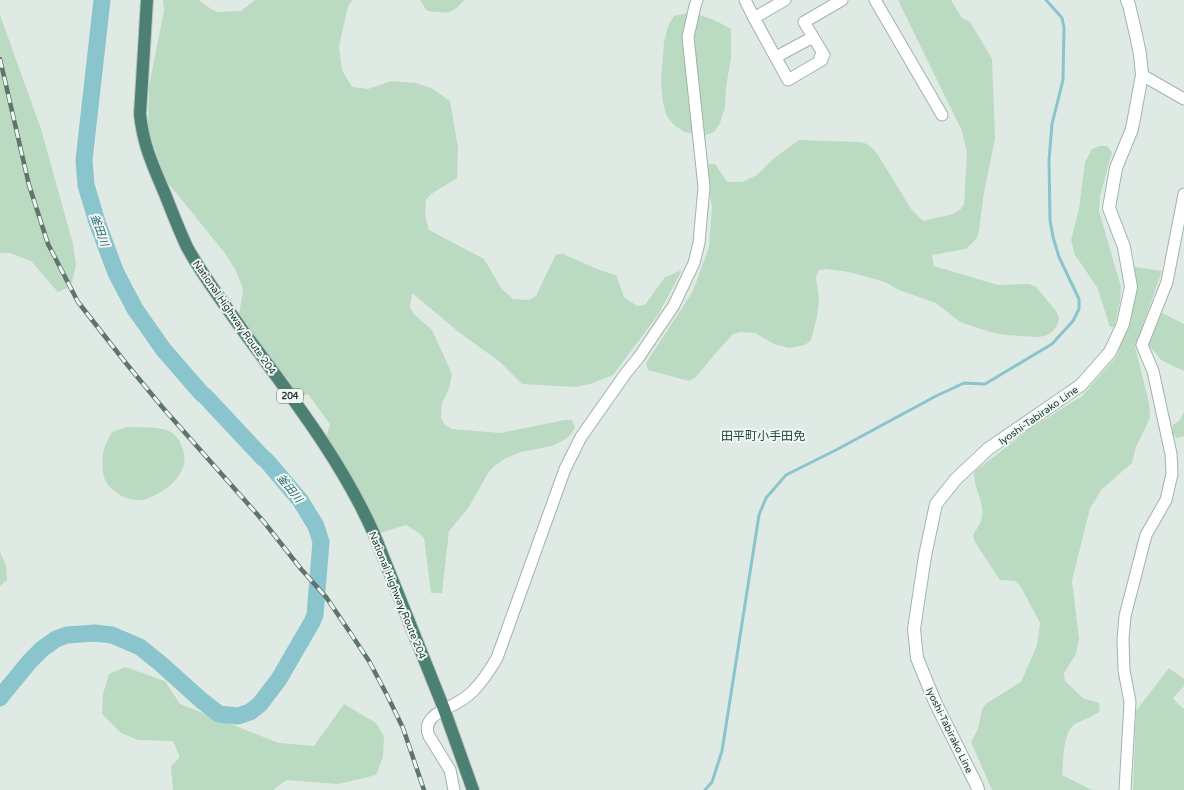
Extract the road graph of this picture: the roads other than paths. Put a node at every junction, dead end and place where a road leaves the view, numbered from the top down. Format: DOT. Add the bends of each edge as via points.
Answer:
graph roads {
  1 [pos="147,0"];
  2 [pos="697,0"];
  3 [pos="745,0"];
  4 [pos="785,0"];
  5 [pos="842,0"];
  6 [pos="875,0"];
  7 [pos="1127,0"];
  8 [pos="754,18"];
  9 [pos="813,37"];
  10 [pos="776,58"];
  11 [pos="1142,75"];
  12 [pos="1184,99"];
  13 [pos="942,115"];
  14 [pos="1184,194"];
  15 [pos="444,709"];
  16 [pos="454,790"];
  17 [pos="473,790"];
  18 [pos="978,790"];
  19 [pos="1125,790"];
  1 -- 15 [label="highway, National Highway Route 204 / 204" via="140,99 141,129 149,157 180,232 218,296 319,436 348,481 366,514"];
  2 -- 15 [label="street" via="688,37 704,186 699,243 694,263 674,304 581,437 565,469 497,658 473,691"];
  3 -- 8 [label="street"];
  4 -- 8 [label="street"];
  5 -- 9 [label="street" via="804,22"];
  6 -- 13 [label="street"];
  7 -- 11 [label="main road, Iyoshi-Tabirako Line"];
  8 -- 10 [label="street"];
  9 -- 10 [label="street"];
  9 -- 10 [label="street" via="824,55 820,57 822,60 788,80"];
  11 -- 12 [label="street"];
  11 -- 18 [label="main road, Iyoshi-Tabirako Line" via="1132,129 1116,168 1109,208 1124,247 1131,287 1123,324 1110,352 1081,385 988,449 956,479 936,504 914,629 917,658 935,702"];
  14 -- 19 [label="street" via="1168,282 1142,345 1154,371 1171,454 1172,474 1166,500 1146,535 1125,616 1124,670 1130,702"];
  15 -- 16 [label="street" via="432,718 427,731 450,770"];
  15 -- 17 [label="highway, National Highway Route 204 / 204"];
}
